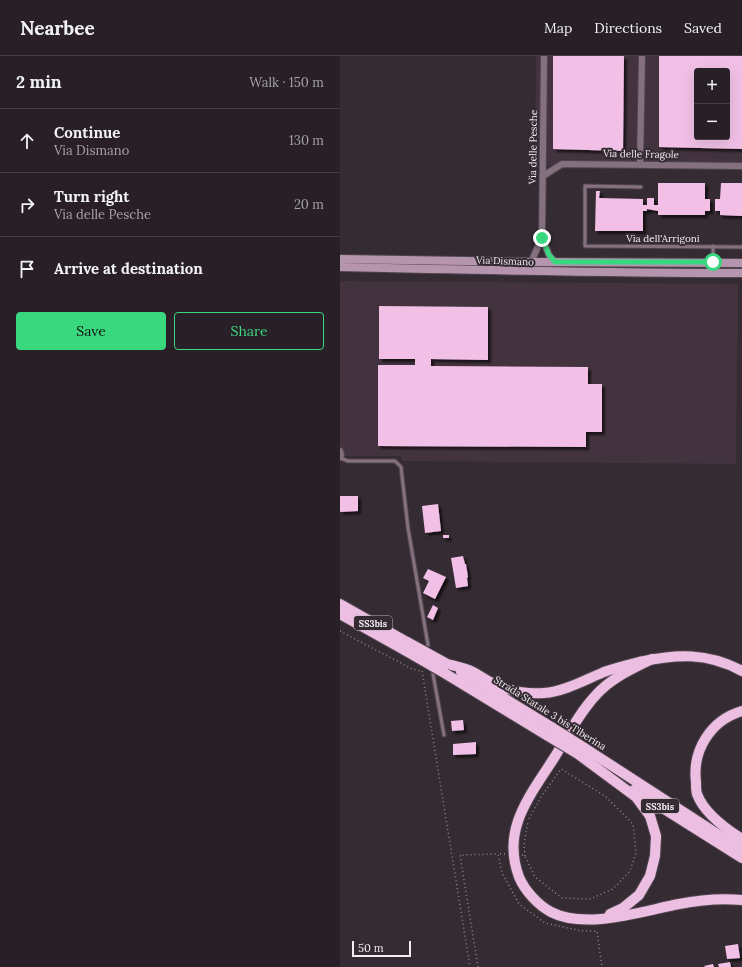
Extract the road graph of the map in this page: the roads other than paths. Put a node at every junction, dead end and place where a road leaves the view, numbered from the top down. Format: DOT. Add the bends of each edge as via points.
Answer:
graph roads {
  1 [pos="544,56"];
  2 [pos="642,56"];
  3 [pos="640,164"];
  4 [pos="742,166"];
  5 [pos="543,176"];
  6 [pos="641,187"];
  7 [pos="542,238"];
  8 [pos="713,246"];
  9 [pos="742,246"];
  10 [pos="340,259"];
  11 [pos="530,262"];
  12 [pos="555,262"];
  13 [pos="713,262"];
  14 [pos="742,262"];
  15 [pos="340,266"];
  16 [pos="713,273"];
  17 [pos="742,273"];
  18 [pos="340,451"];
  19 [pos="340,458"];
  20 [pos="340,604"];
  21 [pos="340,614"];
  22 [pos="428,645"];
  23 [pos="407,646"];
  24 [pos="652,659"];
  25 [pos="447,669"];
  26 [pos="742,671"];
  27 [pos="433,674"];
  28 [pos="742,711"];
  29 [pos="444,735"];
  30 [pos="581,750"];
  31 [pos="742,840"];
  32 [pos="742,850"];
  33 [pos="742,858"];
  34 [pos="742,900"];
  35 [pos="597,919"];
  1 -- 5 [label="street, Via delle Pesche"];
  2 -- 3 [label="street"];
  3 -- 4 [label="street, Via delle Fragole"];
  3 -- 5 [label="street, Via delle Fragole" via="562,164"];
  5 -- 7 [label="street, Via delle Pesche"];
  6 -- 8 [label="lane, Via dell'Arrigoni" via="585,186 585,246"];
  7 -- 11 [label="street, Via delle Pesche"];
  7 -- 12 [label="street, Via delle Pesche"];
  8 -- 9 [label="lane, Via dell'Arrigoni"];
  8 -- 13 [label="lane"];
  10 -- 11 [label="main road, Via Dismano"];
  11 -- 12 [label="main road, Via Dismano"];
  12 -- 13 [label="main road, Via Dismano"];
  13 -- 14 [label="main road, Via Dismano"];
  13 -- 16 [label="lane"];
  15 -- 16 [label="main road, Via Dismano" via="541,272"];
  16 -- 17 [label="main road, Via Dismano"];
  18 -- 19 [label="street"];
  19 -- 22 [label="lane" via="348,461 395,461 401,467 408,528"];
  20 -- 23 [label="highway, Strada Statale 3 bis Tiberina / SS3bis"];
  21 -- 23 [label="highway, Strada Statale 3 bis Tiberina / SS3bis"];
  23 -- 25 [label="highway, Strada Statale 3 bis Tiberina / SS3bis, bridge"];
  24 -- 25 [label="highway" via="546,693 514,691 496,685 472,671"];
  24 -- 26 [label="highway" via="680,655 701,657"];
  24 -- 35 [label="highway" via="627,671 596,694 582,712 524,806 516,826 513,845 514,865 534,900 551,912 573,919"];
  25 -- 30 [label="highway, Strada Statale 3 bis Tiberina / SS3bis, bridge"];
  27 -- 29 [label="lane"];
  28 -- 31 [label="highway" via="719,722 707,734 698,753 695,774 697,794 708,812"];
  30 -- 32 [label="highway, Strada Statale 3 bis Tiberina / SS3bis"];
  30 -- 33 [label="highway, Strada Statale 3 bis Tiberina / SS3bis"];
  30 -- 35 [label="highway" via="636,797 650,816 656,836 656,856 650,876 639,895 623,908"];
  34 -- 35 [label="highway" via="687,903"];
}
